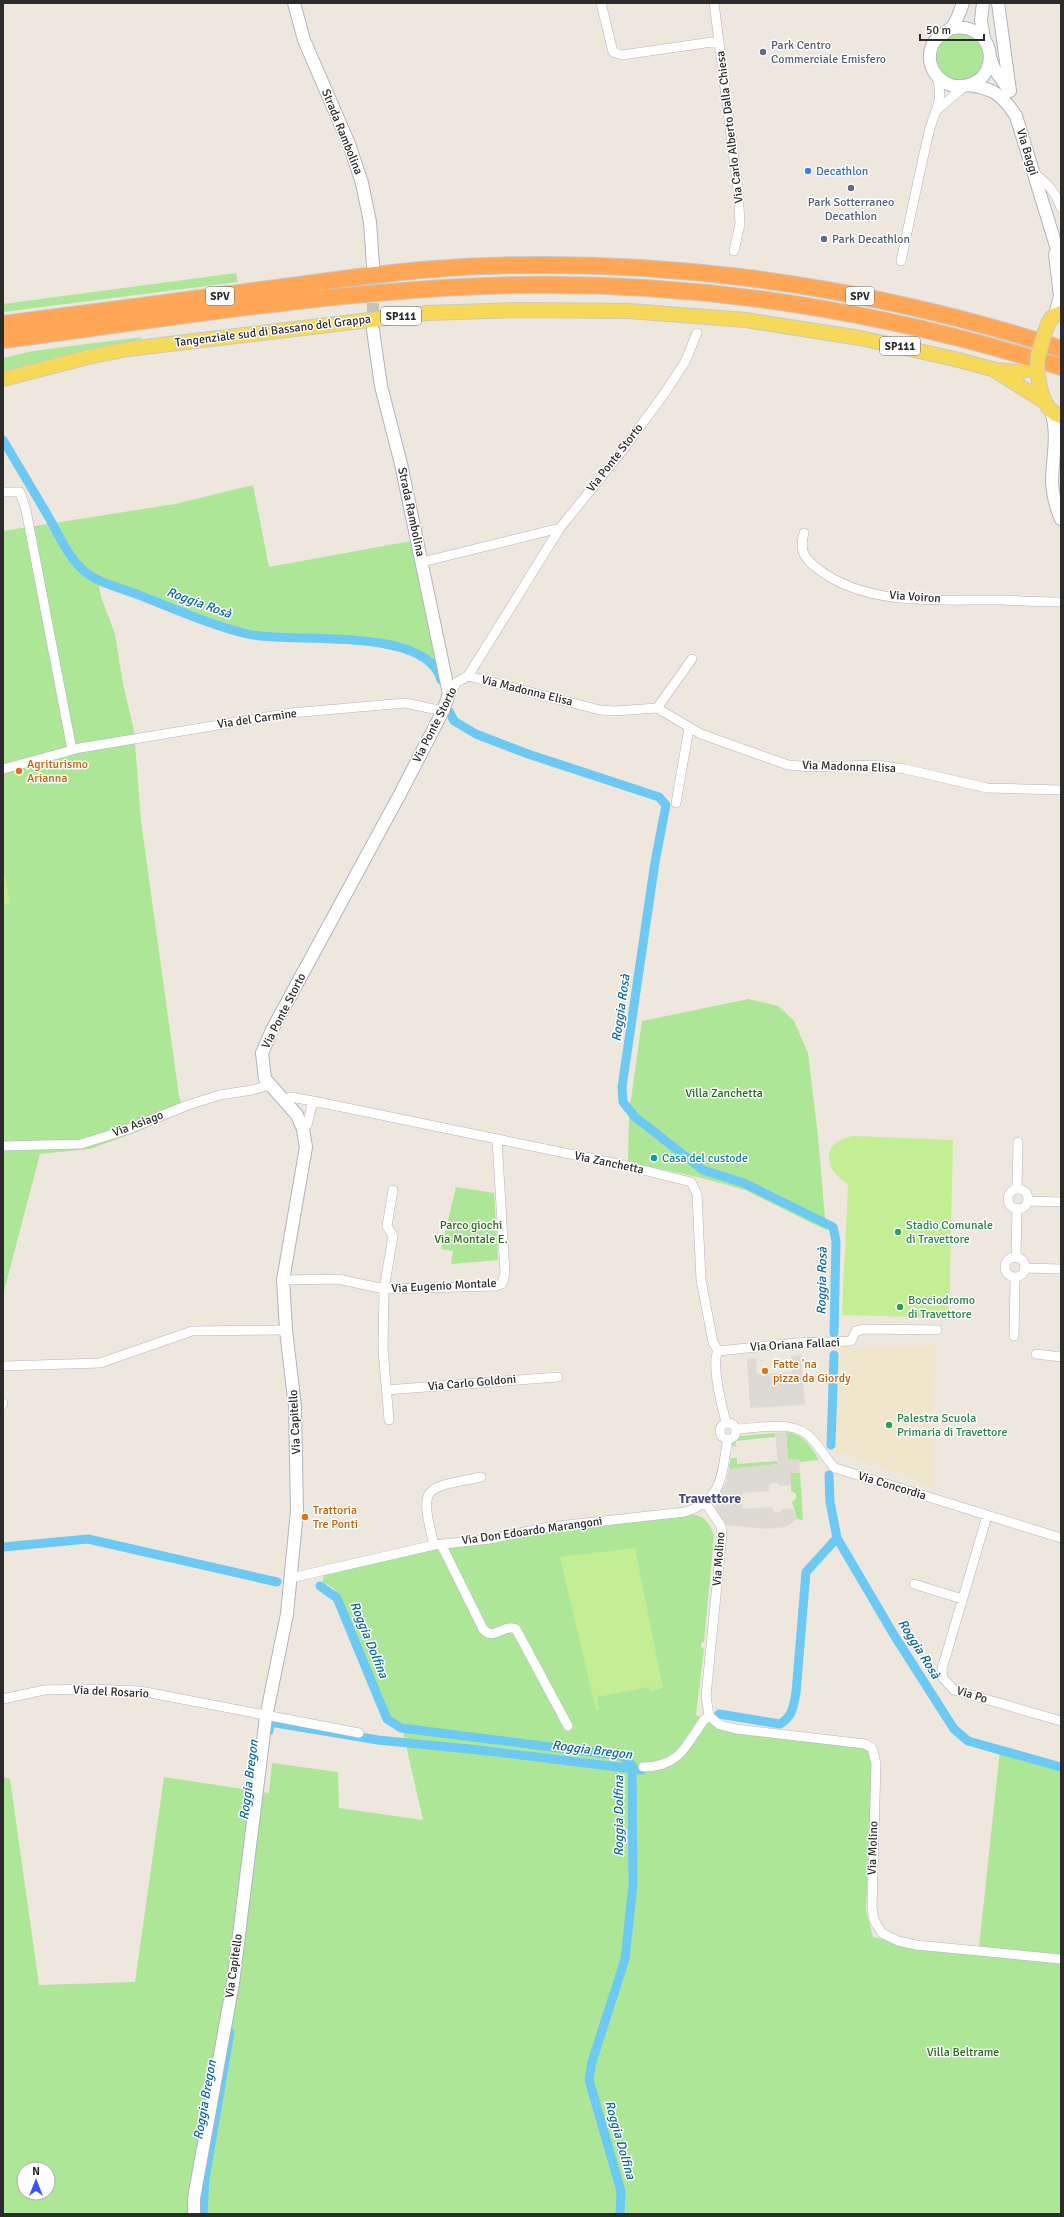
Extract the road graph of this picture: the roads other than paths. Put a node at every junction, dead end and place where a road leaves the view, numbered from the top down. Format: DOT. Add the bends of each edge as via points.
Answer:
graph roads {
  1 [pos="294,3"];
  2 [pos="601,3"];
  3 [pos="714,3"];
  4 [pos="963,3"];
  5 [pos="983,3"];
  6 [pos="998,3"];
  7 [pos="951,28"];
  8 [pos="984,39"];
  9 [pos="719,41"];
  10 [pos="990,58"];
  11 [pos="937,76"];
  12 [pos="967,86"];
  13 [pos="1010,91"];
  14 [pos="938,109"];
  15 [pos="1016,116"];
  16 [pos="1034,174"];
  17 [pos="1061,208"];
  18 [pos="1055,245"];
  19 [pos="734,251"];
  20 [pos="901,261"];
  21 [pos="1061,262"];
  22 [pos="373,265"];
  23 [pos="434,289"];
  24 [pos="1054,318"];
  25 [pos="3,324"];
  26 [pos="373,330"];
  27 [pos="697,333"];
  28 [pos="3,340"];
  29 [pos="3,350"];
  30 [pos="1043,357"];
  31 [pos="996,370"];
  32 [pos="3,379"];
  33 [pos="1052,410"];
  34 [pos="1061,450"];
  35 [pos="1054,463"];
  36 [pos="3,492"];
  37 [pos="1061,519"];
  38 [pos="560,528"];
  39 [pos="804,533"];
  40 [pos="422,562"];
  41 [pos="1061,602"];
  42 [pos="692,659"];
  43 [pos="468,676"];
  44 [pos="449,694"];
  45 [pos="657,708"];
  46 [pos="443,711"];
  47 [pos="689,728"];
  48 [pos="72,750"];
  49 [pos="3,769"];
  50 [pos="1061,790"];
  51 [pos="676,803"];
  52 [pos="270,1085"];
  53 [pos="285,1100"];
  54 [pos="313,1101"];
  55 [pos="303,1129"];
  56 [pos="497,1139"];
  57 [pos="1018,1142"];
  58 [pos="3,1146"];
  59 [pos="1017,1189"];
  60 [pos="394,1190"];
  61 [pos="1028,1201"];
  62 [pos="1061,1202"];
  63 [pos="1017,1208"];
  64 [pos="1016,1258"];
  65 [pos="1024,1268"];
  66 [pos="1061,1270"];
  67 [pos="1015,1277"];
  68 [pos="283,1280"];
  69 [pos="384,1289"];
  70 [pos="286,1330"];
  71 [pos="937,1330"];
  72 [pos="1014,1336"];
  73 [pos="718,1351"];
  74 [pos="1036,1354"];
  75 [pos="1061,1357"];
  76 [pos="3,1366"];
  77 [pos="558,1376"];
  78 [pos="386,1390"];
  79 [pos="389,1420"];
  80 [pos="726,1422"];
  81 [pos="736,1429"];
  82 [pos="728,1439"];
  83 [pos="481,1478"];
  84 [pos="706,1502"];
  85 [pos="987,1516"];
  86 [pos="1061,1538"];
  87 [pos="437,1545"];
  88 [pos="291,1578"];
  89 [pos="914,1584"];
  90 [pos="962,1600"];
  91 [pos="3,1699"];
  92 [pos="266,1716"];
  93 [pos="709,1716"];
  94 [pos="1061,1720"];
  95 [pos="568,1726"];
  96 [pos="359,1733"];
  97 [pos="643,1767"];
  98 [pos="1061,1959"];
  99 [pos="194,2214"];
  1 -- 22 [label="street, Strada Rambolina" via="304,40 350,144 362,183 370,222"];
  2 -- 9 [label="street" via="613,52 622,55"];
  3 -- 9 [label="street, Via Carlo Alberto Dalla Chiesa"];
  4 -- 7 [label="street"];
  5 -- 8 [label="street" via="981,20"];
  6 -- 13 [label="street"];
  7 -- 8 [label="street" via="969,28"];
  7 -- 11 [label="street" via="938,36 931,49 931,63"];
  8 -- 10 [label="street"];
  9 -- 19 [label="street, Via Carlo Alberto Dalla Chiesa" via="738,190 740,224"];
  10 -- 12 [label="street" via="982,78"];
  10 -- 13 [label="street"];
  11 -- 12 [label="street" via="950,85"];
  11 -- 14 [label="street" via="940,87"];
  12 -- 14 [label="street"];
  12 -- 15 [label="street, Via Baggi" via="994,91 1005,100"];
  13 -- 15 [label="street"];
  14 -- 20 [label="street" via="929,131"];
  15 -- 16 [label="street, Via Baggi"];
  16 -- 17 [label="street" via="1054,191"];
  16 -- 18 [label="street, Via Baggi"];
  18 -- 21 [label="street, Via Baggi"];
  18 -- 24 [label="street, Via Baggi" via="1060,296"];
  23 -- 28 [label="highway, SPV" via="293,303"];
  23 -- 29 [label="highway" via="382,299 92,336"];
  23 -- 30 [label="highway, SPV" via="520,285 596,286 680,290 746,297 891,322"];
  24 -- 30 [label="main road, bridge"];
  25 -- 30 [label="highway, SPV" via="436,268 581,266 712,274 820,289 945,314"];
  26 -- 40 [label="street, Strada Rambolina" via="381,386"];
  27 -- 38 [label="street, Via Ponte Storto" via="684,362 664,394 622,452"];
  30 -- 31 [label="main road, Tangenziale sud di Bassano del Grappa / SP111" via="1018,372"];
  30 -- 33 [label="main road" via="1040,389"];
  31 -- 32 [label="main road, Tangenziale sud di Bassano del Grappa / SP111" via="860,338 746,320 629,311 519,310 428,313 128,349"];
  31 -- 33 [label="main road, Tangenziale sud di Bassano del Grappa / SP111"];
  33 -- 35 [label="street" via="1056,435"];
  34 -- 35 [label="street"];
  35 -- 37 [label="street" via="1052,482 1055,506"];
  36 -- 48 [label="street" via="20,492 26,510"];
  38 -- 40 [label="street"];
  38 -- 43 [label="street, Via Ponte Storto"];
  39 -- 41 [label="street, Via Voiron" via="801,545 807,560 841,583 864,591 894,597"];
  40 -- 44 [label="street, Strada Rambolina"];
  42 -- 45 [label="street"];
  43 -- 44 [label="street, Via Ponte Storto" via="457,682"];
  43 -- 45 [label="street, Via Madonna Elisa" via="600,710 615,712"];
  44 -- 46 [label="street, Via Ponte Storto"];
  45 -- 47 [label="street, Via Madonna Elisa"];
  46 -- 48 [label="street, Via del Carmine" via="405,703 347,707 226,723"];
  46 -- 52 [label="street, Via Ponte Storto" via="267,1039 262,1054 263,1070"];
  47 -- 50 [label="street, Via Madonna Elisa" via="753,754 788,764 811,767 878,765 905,768 987,788"];
  47 -- 51 [label="street"];
  48 -- 49 [label="street, Via del Carmine"];
  52 -- 53 [label="street, Via Ponte Storto"];
  52 -- 58 [label="street, Via Asiago" via="188,1104 126,1130 80,1144"];
  53 -- 54 [label="street, Via Zanchetta" via="290,1097"];
  53 -- 55 [label="street, Via Capitello"];
  54 -- 55 [label="street, Via Capitello" via="307,1125"];
  54 -- 56 [label="street, Via Zanchetta"];
  55 -- 68 [label="street, Via Capitello" via="305,1154"];
  56 -- 69 [label="street, Via Eugenio Montale" via="505,1273 502,1284"];
  56 -- 73 [label="street, Via Zanchetta" via="691,1182 697,1194 701,1280"];
  57 -- 59 [label="street"];
  59 -- 61 [label="street" via="1026,1193"];
  59 -- 63 [label="street" via="1011,1193 1009,1200 1011,1205"];
  60 -- 69 [label="street, Via Eugenio Montale" via="387,1226 394,1236"];
  61 -- 62 [label="street"];
  61 -- 63 [label="street" via="1023,1207"];
  63 -- 64 [label="street"];
  64 -- 65 [label="street" via="1023,1262"];
  64 -- 67 [label="street" via="1009,1259 1005,1268 1009,1276"];
  65 -- 66 [label="street"];
  65 -- 67 [label="street" via="1022,1274"];
  67 -- 72 [label="street"];
  68 -- 69 [label="street, Via Eugenio Montale" via="344,1279"];
  68 -- 70 [label="street, Via Capitello"];
  69 -- 78 [label="street" via="383,1349"];
  70 -- 76 [label="street" via="192,1332 100,1363"];
  70 -- 88 [label="street, Via Capitello" via="295,1407 297,1459"];
  71 -- 73 [label="street, Via Oriana Fallaci" via="864,1329 856,1331 851,1342 795,1343"];
  73 -- 80 [label="street, Via Zanchetta" via="716,1360 721,1404"];
  74 -- 75 [label="street"];
  77 -- 78 [label="street, Via Carlo Goldoni"];
  78 -- 79 [label="street"];
  80 -- 81 [label="street"];
  80 -- 82 [label="street" via="720,1427 720,1432"];
  81 -- 82 [label="street" via="734,1436"];
  81 -- 85 [label="street, Via Concordia" via="793,1427 804,1431 835,1468"];
  82 -- 84 [label="street, Via Don Edoardo Marangoni" via="722,1479"];
  83 -- 87 [label="street" via="433,1488 426,1498 426,1512"];
  84 -- 87 [label="street, Via Don Edoardo Marangoni" via="685,1512 549,1528 490,1539"];
  84 -- 93 [label="street, Via Molino" via="721,1526 722,1534 706,1696"];
  85 -- 86 [label="street, Via Concordia"];
  85 -- 90 [label="street, Via Po"];
  87 -- 88 [label="street, Via Don Edoardo Marangoni"];
  87 -- 95 [label="street" via="486,1633 492,1634 508,1628 516,1629"];
  88 -- 92 [label="street, Via Capitello" via="287,1614"];
  89 -- 90 [label="street"];
  90 -- 94 [label="street, Via Po" via="942,1669 943,1678 948,1686 954,1690"];
  91 -- 92 [label="street, Via del Rosario" via="44,1690 140,1691"];
  92 -- 96 [label="street"];
  92 -- 99 [label="street, Via Capitello" via="233,1983 194,2198"];
  93 -- 97 [label="street" via="673,1762 656,1767"];
  93 -- 98 [label="street, Via Molino" via="720,1725 736,1729 865,1744 872,1748 876,1763 872,1908 874,1920 888,1938 916,1945"];
}
